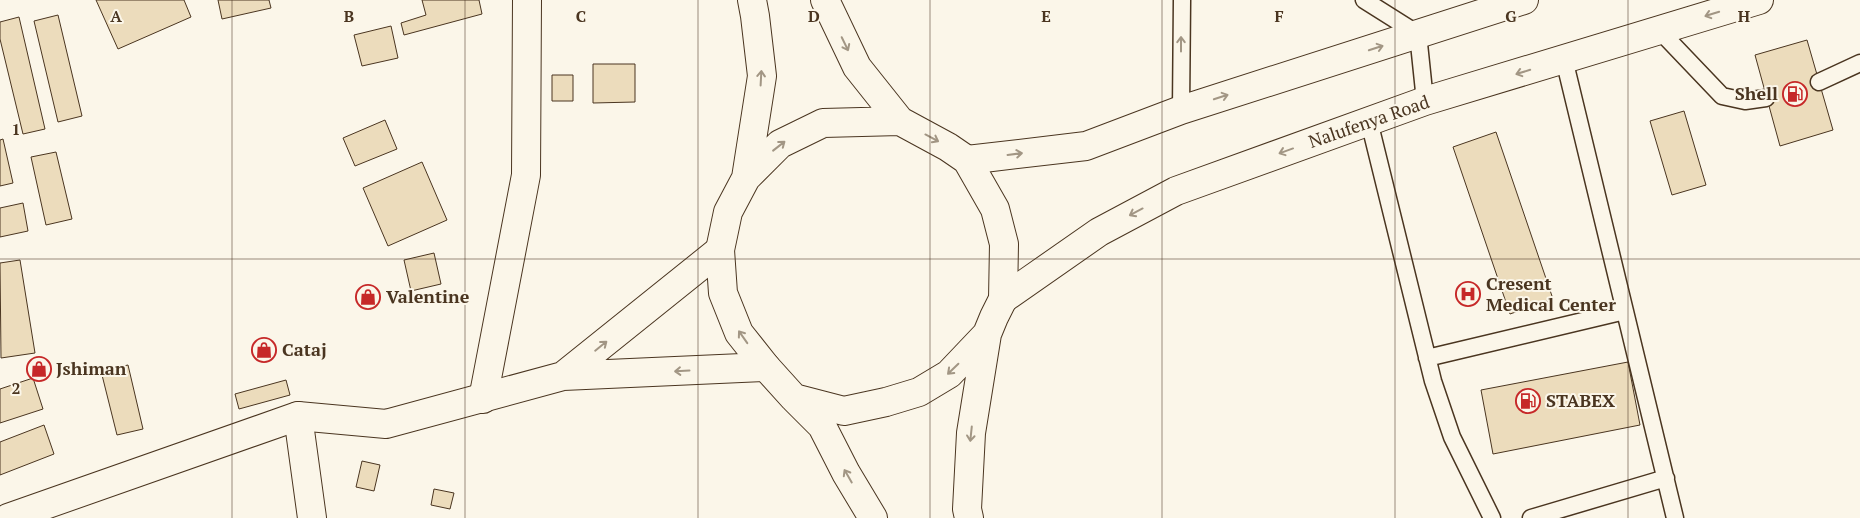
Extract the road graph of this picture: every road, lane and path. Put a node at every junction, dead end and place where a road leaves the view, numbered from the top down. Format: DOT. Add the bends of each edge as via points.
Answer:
graph roads {
  1 [pos="526,0"];
  2 [pos="752,0"];
  3 [pos="825,0"];
  4 [pos="1182,0"];
  5 [pos="1364,0"];
  6 [pos="1524,0"];
  7 [pos="1759,0"];
  8 [pos="1659,30"];
  9 [pos="1418,34"];
  10 [pos="1564,59"];
  11 [pos="1860,63"];
  12 [pos="1819,82"];
  13 [pos="1766,98"];
  14 [pos="1425,101"];
  15 [pos="1181,110"];
  16 [pos="900,121"];
  17 [pos="1369,121"];
  18 [pos="967,160"];
  19 [pos="746,178"];
  20 [pos="720,250"];
  21 [pos="1003,299"];
  22 [pos="1625,311"];
  23 [pos="987,334"];
  24 [pos="1427,358"];
  25 [pos="766,367"];
  26 [pos="563,376"];
  27 [pos="483,398"];
  28 [pos="794,398"];
  29 [pos="298,416"];
  30 [pos="1666,478"];
  31 [pos="968,514"];
  32 [pos="8,518"];
  33 [pos="312,518"];
  34 [pos="873,518"];
  35 [pos="1492,518"];
  36 [pos="1531,518"];
  37 [pos="1675,518"];
  1 -- 27 [label="main road" via="526,175"];
  19 -- 2 [label="main road, one-way" via="762,76"];
  3 -- 16 [label="main road, one-way" via="857,67"];
  15 -- 4 [label="lane, one-way"];
  5 -- 9 [label="lane"];
  6 -- 9 [label="main road"];
  7 -- 8 [label="main road, Nalufenya Road, one-way"];
  8 -- 10 [label="main road, Nalufenya Road"];
  8 -- 13 [label="lane" via="1722,96 1745,101"];
  9 -- 14 [label="lane"];
  15 -- 9 [label="main road, one-way"];
  10 -- 14 [label="main road, Nalufenya Road, one-way"];
  10 -- 22 [label="lane"];
  11 -- 12 [label="lane"];
  14 -- 17 [label="main road, Nalufenya Road"];
  18 -- 15 [label="main road, one-way" via="1086,146"];
  16 -- 18 [label="main road, one-way" via="948,146"];
  19 -- 16 [label="main road, one-way" via="780,144 823,123"];
  17 -- 21 [label="main road, Nalufenya Road, one-way" via="1176,192 1099,232"];
  17 -- 24 [label="lane"];
  18 -- 21 [label="main road" via="995,208 1004,244"];
  19 -- 20 [label="main road" via="728,212"];
  25 -- 20 [label="main road, one-way" via="739,333 723,293"];
  26 -- 20 [label="main road, one-way"];
  21 -- 23 [label="main road"];
  22 -- 24 [label="lane"];
  22 -- 30 [label="lane"];
  23 -- 28 [label="main road, one-way" via="949,374 919,392 844,411"];
  23 -- 31 [label="main road, one-way" via="971,433"];
  24 -- 35 [label="lane" via="1452,437"];
  25 -- 26 [label="main road, one-way"];
  25 -- 28 [label="main road"];
  26 -- 27 [label="main road"];
  27 -- 29 [label="main road" via="386,424"];
  34 -- 28 [label="main road, one-way" via="822,426"];
  29 -- 32 [label="main road"];
  29 -- 33 [label="main road"];
  30 -- 36 [label="lane"];
  30 -- 37 [label="lane"];
}
